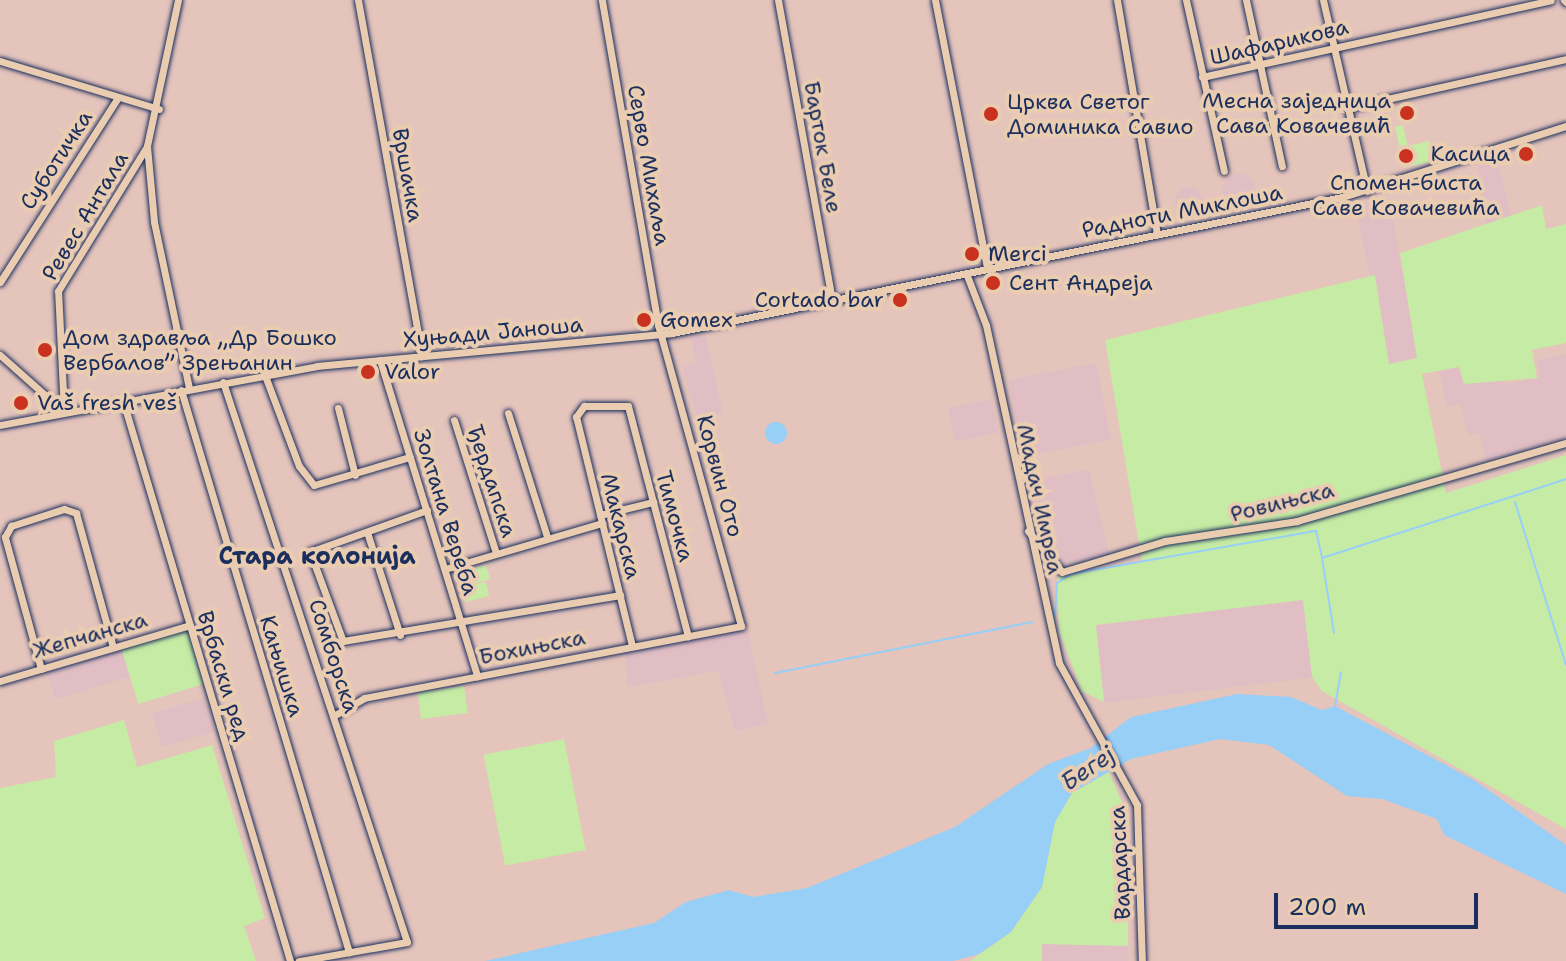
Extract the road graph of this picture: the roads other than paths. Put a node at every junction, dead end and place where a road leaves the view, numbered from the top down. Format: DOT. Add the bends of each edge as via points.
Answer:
graph roads {
  1 [pos="178,0"];
  2 [pos="358,0"];
  3 [pos="602,0"];
  4 [pos="778,0"];
  5 [pos="935,0"];
  6 [pos="1117,0"];
  7 [pos="1186,0"];
  8 [pos="1246,0"];
  9 [pos="1323,0"];
  10 [pos="1551,0"];
  11 [pos="1333,48"];
  12 [pos="1566,59"];
  13 [pos="0,61"];
  14 [pos="1260,65"];
  15 [pos="1202,77"];
  16 [pos="117,99"];
  17 [pos="1347,108"];
  18 [pos="159,109"];
  19 [pos="1566,126"];
  20 [pos="147,146"];
  21 [pos="1282,166"];
  22 [pos="1224,171"];
  23 [pos="1367,191"];
  24 [pos="1157,235"];
  25 [pos="987,268"];
  26 [pos="966,273"];
  27 [pos="0,282"];
  28 [pos="832,300"];
  29 [pos="662,335"];
  30 [pos="0,355"];
  31 [pos="422,356"];
  32 [pos="380,360"];
  33 [pos="264,373"];
  34 [pos="223,382"];
  35 [pos="185,389"];
  36 [pos="123,401"];
  37 [pos="338,408"];
  38 [pos="64,412"];
  39 [pos="508,413"];
  40 [pos="577,414"];
  41 [pos="454,420"];
  42 [pos="0,425"];
  43 [pos="1566,443"];
  44 [pos="410,457"];
  45 [pos="355,475"];
  46 [pos="653,502"];
  47 [pos="427,510"];
  48 [pos="601,519"];
  49 [pos="1028,531"];
  50 [pos="367,532"];
  51 [pos="547,537"];
  52 [pos="496,553"];
  53 [pos="445,569"];
  54 [pos="620,595"];
  55 [pos="462,621"];
  56 [pos="190,625"];
  57 [pos="741,626"];
  58 [pos="400,635"];
  59 [pos="688,636"];
  60 [pos="632,646"];
  61 [pos="113,647"];
  62 [pos="41,669"];
  63 [pos="477,676"];
  64 [pos="0,681"];
  65 [pos="335,715"];
  66 [pos="1094,726"];
  67 [pos="349,952"];
  68 [pos="290,961"];
  69 [pos="299,961"];
  70 [pos="1142,961"];
  1 -- 18 [label="street"];
  2 -- 31 [label="street, Вршачка"];
  3 -- 29 [label="street, Серво Михаља"];
  4 -- 28 [label="street, Барток Беле"];
  5 -- 25 [label="street"];
  6 -- 24 [label="street"];
  7 -- 15 [label="street"];
  8 -- 14 [label="street"];
  9 -- 11 [label="street"];
  10 -- 11 [label="street, Шафарикова"];
  11 -- 14 [label="street, Шафарикова"];
  11 -- 17 [label="street"];
  12 -- 17 [label="street"];
  13 -- 16 [label="street, Суботичка"];
  14 -- 15 [label="street, Шафарикова"];
  14 -- 21 [label="street"];
  15 -- 22 [label="street"];
  16 -- 18 [label="street, Суботичка"];
  16 -- 27 [label="street, Суботичка"];
  17 -- 23 [label="street"];
  18 -- 20 [label="street"];
  19 -- 23 [label="street, Радноти Миклоша"];
  20 -- 35 [label="street, Кањишка" via="154,222"];
  20 -- 38 [label="street, Ревес Антала" via="58,291"];
  23 -- 24 [label="street, Радноти Миклоша"];
  24 -- 25 [label="street, Радноти Миклоша"];
  25 -- 26 [label="street, Хуњади Јаноша"];
  26 -- 28 [label="street, Хуњади Јаноша"];
  26 -- 49 [label="street, Мадач Имреа" via="986,325"];
  28 -- 29 [label="street, Хуњади Јаноша"];
  29 -- 31 [label="street, Хуњади Јаноша"];
  29 -- 57 [label="street, Корвин Ото"];
  30 -- 38 [label="street"];
  31 -- 32 [label="street, Хуњади Јаноша"];
  32 -- 33 [label="street, Хуњади Јаноша"];
  32 -- 44 [label="street, Золтана Вереба"];
  33 -- 34 [label="street, Хуњади Јаноша"];
  33 -- 45 [label="street" via="299,466 314,485"];
  34 -- 35 [label="street, Хуњади Јаноша"];
  34 -- 65 [label="street, Сомборска"];
  35 -- 36 [label="street, Хуњади Јаноша"];
  35 -- 67 [label="street, Кањишка"];
  36 -- 38 [label="street, Хуњади Јаноша"];
  36 -- 56 [label="street, Врбаски ред"];
  37 -- 45 [label="street"];
  38 -- 42 [label="street, Хуњади Јаноша"];
  39 -- 51 [label="street"];
  40 -- 46 [label="street, Тимочка" via="584,406 628,406"];
  40 -- 48 [label="street, Макарска"];
  41 -- 52 [label="street, Ђердапска"];
  43 -- 49 [label="street, Ровињска" via="1297,521 1165,541 1062,572"];
  44 -- 45 [label="street"];
  44 -- 47 [label="street, Золтана Вереба"];
  46 -- 48 [label="street"];
  46 -- 59 [label="street, Тимочка"];
  47 -- 50 [label="street"];
  47 -- 53 [label="street, Золтана Вереба"];
  48 -- 51 [label="street"];
  48 -- 54 [label="street, Макарска"];
  49 -- 66 [label="street, Мадач Имреа" via="1059,663"];
  50 -- 58 [label="street"];
  50 -- 58 [label="street" via="310,552 343,641"];
  51 -- 52 [label="street"];
  52 -- 53 [label="street"];
  53 -- 55 [label="street, Золтана Вереба"];
  54 -- 55 [label="street"];
  54 -- 60 [label="street, Макарска"];
  55 -- 58 [label="street"];
  55 -- 63 [label="street, Золтана Вереба"];
  56 -- 61 [label="street, Жепчанска"];
  56 -- 68 [label="street, Врбаски ред"];
  57 -- 59 [label="street, Бохињска"];
  59 -- 60 [label="street, Бохињска"];
  60 -- 63 [label="street, Бохињска"];
  61 -- 62 [label="street, Жепчанска"];
  61 -- 62 [label="street" via="76,513 64,509 5,534"];
  62 -- 64 [label="street, Жепчанска"];
  63 -- 65 [label="street, Бохињска" via="364,698"];
  65 -- 67 [label="street, Сомборска" via="407,942"];
  66 -- 70 [label="street, Вардарска" via="1125,776 1138,816"];
  67 -- 69 [label="street"];
}
